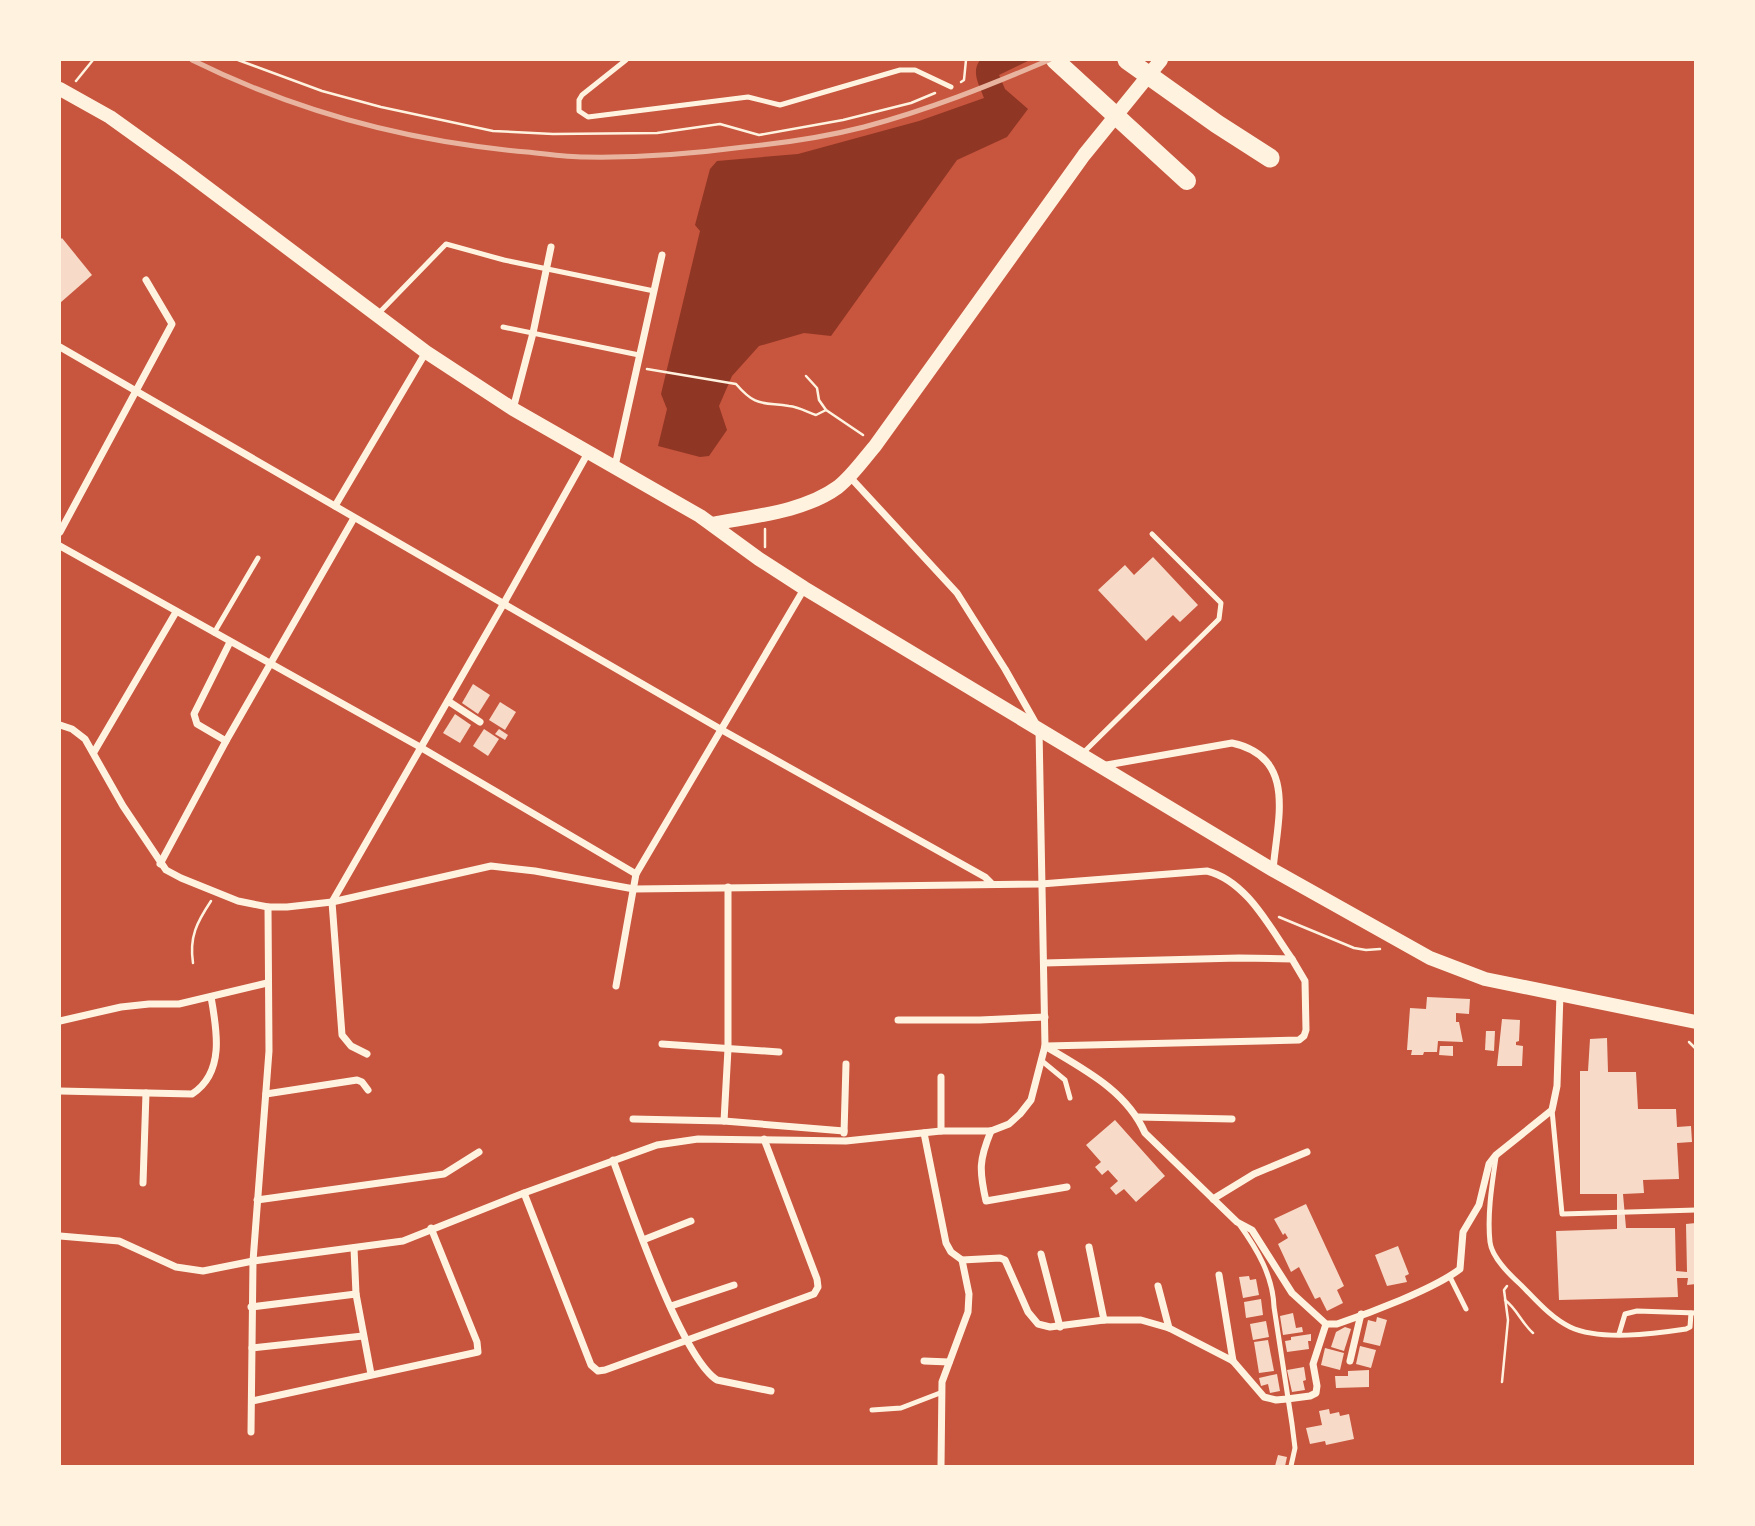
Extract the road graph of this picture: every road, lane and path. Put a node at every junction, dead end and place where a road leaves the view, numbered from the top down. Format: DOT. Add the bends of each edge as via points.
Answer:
graph roads {
  1 [pos="93,60"];
  2 [pos="626,60"];
  3 [pos="1055,60"];
  4 [pos="1127,60"];
  5 [pos="1161,60"];
  6 [pos="76,81"];
  7 [pos="951,87"];
  8 [pos="60,90"];
  9 [pos="1270,158"];
  10 [pos="1187,181"];
  11 [pos="551,247"];
  12 [pos="662,255"];
  13 [pos="548,267"];
  14 [pos="146,280"];
  15 [pos="654,290"];
  16 [pos="377,316"];
  17 [pos="503,327"];
  18 [pos="533,333"];
  19 [pos="60,347"];
  20 [pos="426,352"];
  21 [pos="639,355"];
  22 [pos="647,359"];
  23 [pos="806,376"];
  24 [pos="137,391"];
  25 [pos="513,409"];
  26 [pos="826,410"];
  27 [pos="875,446"];
  28 [pos="589,450"];
  29 [pos="615,466"];
  30 [pos="849,477"];
  31 [pos="335,506"];
  32 [pos="354,518"];
  33 [pos="763,523"];
  34 [pos="712,524"];
  35 [pos="60,532"];
  36 [pos="1152,534"];
  37 [pos="60,546"];
  38 [pos="765,548"];
  39 [pos="258,558"];
  40 [pos="804,588"];
  41 [pos="504,603"];
  42 [pos="176,612"];
  43 [pos="214,633"];
  44 [pos="230,642"];
  45 [pos="271,664"];
  46 [pos="448,701"];
  47 [pos="480,722"];
  48 [pos="60,724"];
  49 [pos="1039,729"];
  50 [pos="722,730"];
  51 [pos="226,741"];
  52 [pos="420,747"];
  53 [pos="94,752"];
  54 [pos="1082,755"];
  55 [pos="1101,766"];
  56 [pos="160,864"];
  57 [pos="1273,870"];
  58 [pos="636,874"];
  59 [pos="993,884"];
  60 [pos="1041,884"];
  61 [pos="728,887"];
  62 [pos="634,889"];
  63 [pos="216,893"];
  64 [pos="332,902"];
  65 [pos="268,906"];
  66 [pos="1256,907"];
  67 [pos="1380,949"];
  68 [pos="1292,959"];
  69 [pos="193,963"];
  70 [pos="1044,963"];
  71 [pos="267,983"];
  72 [pos="615,986"];
  73 [pos="1560,994"];
  74 [pos="212,997"];
  75 [pos="1045,1017"];
  76 [pos="898,1020"];
  77 [pos="60,1021"];
  78 [pos="1696,1022"];
  79 [pos="1689,1042"];
  80 [pos="662,1044"];
  81 [pos="1045,1046"];
  82 [pos="728,1049"];
  83 [pos="1696,1049"];
  84 [pos="779,1052"];
  85 [pos="366,1054"];
  86 [pos="1042,1061"];
  87 [pos="846,1063"];
  88 [pos="941,1077"];
  89 [pos="368,1090"];
  90 [pos="60,1091"];
  91 [pos="146,1093"];
  92 [pos="266,1094"];
  93 [pos="1070,1097"];
  94 [pos="1552,1110"];
  95 [pos="1138,1117"];
  96 [pos="633,1119"];
  97 [pos="1232,1119"];
  98 [pos="724,1121"];
  99 [pos="991,1130"];
  100 [pos="844,1131"];
  101 [pos="941,1131"];
  102 [pos="924,1133"];
  103 [pos="764,1139"];
  104 [pos="846,1141"];
  105 [pos="479,1152"];
  106 [pos="1307,1152"];
  107 [pos="1496,1154"];
  108 [pos="613,1160"];
  109 [pos="143,1183"];
  110 [pos="1067,1187"];
  111 [pos="524,1193"];
  112 [pos="1213,1199"];
  113 [pos="257,1200"];
  114 [pos="1696,1210"];
  115 [pos="691,1221"];
  116 [pos="1237,1222"];
  117 [pos="431,1228"];
  118 [pos="60,1236"];
  119 [pos="643,1240"];
  120 [pos="1089,1247"];
  121 [pos="354,1248"];
  122 [pos="1041,1254"];
  123 [pos="962,1259"];
  124 [pos="253,1261"];
  125 [pos="1219,1275"];
  126 [pos="1450,1277"];
  127 [pos="1514,1279"];
  128 [pos="734,1285"];
  129 [pos="1158,1286"];
  130 [pos="356,1294"];
  131 [pos="1505,1300"];
  132 [pos="671,1306"];
  133 [pos="251,1307"];
  134 [pos="1466,1309"];
  135 [pos="1693,1313"];
  136 [pos="1361,1314"];
  137 [pos="1104,1320"];
  138 [pos="1326,1324"];
  139 [pos="1060,1327"];
  140 [pos="1169,1328"];
  141 [pos="1533,1333"];
  142 [pos="1619,1334"];
  143 [pos="363,1336"];
  144 [pos="687,1342"];
  145 [pos="251,1348"];
  146 [pos="924,1361"];
  147 [pos="1233,1361"];
  148 [pos="1350,1361"];
  149 [pos="949,1362"];
  150 [pos="371,1374"];
  151 [pos="1502,1382"];
  152 [pos="771,1391"];
  153 [pos="940,1393"];
  154 [pos="1287,1399"];
  155 [pos="252,1401"];
  156 [pos="872,1410"];
  157 [pos="251,1432"];
  158 [pos="941,1466"];
  159 [pos="1291,1466"];
  1 -- 6 [label="path"];
  2 -- 7 [label="lane" via="582,95 578,105 583,115 748,97 780,105 900,70 915,70"];
  3 -- 10 [label="highway"];
  4 -- 9 [label="highway"];
  5 -- 27 [label="main road" via="1084,155"];
  8 -- 16 [label="main road" via="110,117"];
  11 -- 13 [label="street"];
  12 -- 15 [label="street"];
  13 -- 15 [label="lane"];
  13 -- 16 [label="lane" via="446,244"];
  13 -- 18 [label="street"];
  14 -- 24 [label="street" via="172,324"];
  15 -- 21 [label="street"];
  16 -- 20 [label="main road"];
  17 -- 18 [label="lane"];
  18 -- 21 [label="lane"];
  18 -- 25 [label="street"];
  19 -- 24 [label="street"];
  20 -- 25 [label="main road"];
  20 -- 31 [label="street"];
  21 -- 29 [label="street"];
  22 -- 26 [label="path" via="644,369 736,384 743,394 766,405 791,406 816,415"];
  23 -- 26 [label="path"];
  24 -- 31 [label="street"];
  24 -- 35 [label="street"];
  25 -- 28 [label="main road"];
  26 -- 27 [label="path"];
  27 -- 30 [label="main road"];
  28 -- 29 [label="main road"];
  28 -- 41 [label="street"];
  29 -- 34 [label="main road"];
  30 -- 34 [label="main road" via="831,492 804,504"];
  30 -- 49 [label="street" via="957,593"];
  31 -- 32 [label="street"];
  32 -- 41 [label="street"];
  32 -- 45 [label="street"];
  33 -- 38 [label="path"];
  34 -- 40 [label="main road"];
  36 -- 54 [label="lane" via="1221,603 1219,619"];
  37 -- 42 [label="street"];
  39 -- 43 [label="lane"];
  40 -- 49 [label="main road"];
  40 -- 50 [label="street"];
  41 -- 46 [label="street"];
  41 -- 50 [label="street"];
  42 -- 43 [label="street"];
  42 -- 53 [label="street"];
  43 -- 44 [label="street"];
  44 -- 45 [label="street"];
  44 -- 51 [label="street" via="194,714 197,724"];
  45 -- 51 [label="street"];
  45 -- 52 [label="street"];
  46 -- 47 [label="street"];
  46 -- 52 [label="street"];
  48 -- 53 [label="street" via="85,739"];
  49 -- 54 [label="main road"];
  49 -- 60 [label="street"];
  50 -- 58 [label="street"];
  50 -- 59 [label="street"];
  51 -- 56 [label="street"];
  52 -- 58 [label="street"];
  52 -- 64 [label="street"];
  53 -- 56 [label="street"];
  54 -- 55 [label="main road"];
  55 -- 57 [label="main road"];
  55 -- 57 [label="street" via="1232,743 1247,746 1260,754 1279,784"];
  56 -- 63 [label="street" via="173,875"];
  57 -- 73 [label="main road" via="1451,967"];
  58 -- 62 [label="street"];
  59 -- 60 [label="street"];
  59 -- 61 [label="street"];
  60 -- 66 [label="street" via="1208,871 1222,874"];
  60 -- 70 [label="street"];
  61 -- 62 [label="street"];
  61 -- 82 [label="street"];
  62 -- 64 [label="street" via="491,866"];
  62 -- 72 [label="street"];
  63 -- 65 [label="street"];
  63 -- 69 [label="path" via="192,939"];
  64 -- 65 [label="street"];
  64 -- 85 [label="street" via="342,1035"];
  65 -- 71 [label="street"];
  66 -- 67 [label="path" via="1354,948"];
  66 -- 68 [label="street"];
  68 -- 70 [label="street"];
  68 -- 81 [label="street" via="1305,981 1306,1030 1299,1040"];
  70 -- 75 [label="street"];
  71 -- 74 [label="street"];
  71 -- 92 [label="street"];
  73 -- 78 [label="main road"];
  73 -- 94 [label="street"];
  74 -- 77 [label="street" via="121,1007"];
  74 -- 91 [label="street" via="217,1051 205,1083 192,1094"];
  75 -- 76 [label="street"];
  75 -- 81 [label="street"];
  79 -- 83 [label="path"];
  80 -- 82 [label="street"];
  81 -- 86 [label="street"];
  81 -- 95 [label="street" via="1101,1079"];
  82 -- 84 [label="street"];
  82 -- 98 [label="street"];
  86 -- 93 [label="lane" via="1065,1080"];
  86 -- 99 [label="street" via="1031,1100 1009,1124"];
  87 -- 100 [label="street"];
  88 -- 101 [label="street"];
  89 -- 92 [label="street" via="357,1080"];
  90 -- 91 [label="street"];
  91 -- 109 [label="street"];
  92 -- 113 [label="street"];
  94 -- 107 [label="street"];
  94 -- 114 [label="lane" via="1562,1214"];
  95 -- 97 [label="street"];
  95 -- 112 [label="street" via="1145,1133"];
  96 -- 98 [label="street"];
  98 -- 100 [label="street"];
  99 -- 101 [label="street"];
  99 -- 110 [label="street" via="979,1174 986,1201"];
  100 -- 104 [label="street"];
  101 -- 102 [label="street"];
  102 -- 104 [label="street"];
  102 -- 123 [label="street" via="946,1243"];
  103 -- 104 [label="street"];
  103 -- 108 [label="street" via="687,1140"];
  103 -- 144 [label="street" via="818,1287 814,1294"];
  105 -- 113 [label="street" via="444,1174"];
  106 -- 112 [label="street" via="1254,1174"];
  107 -- 126 [label="street" via="1479,1205 1463,1232 1460,1269"];
  107 -- 127 [label="lane" via="1490,1242"];
  108 -- 111 [label="street"];
  108 -- 119 [label="street"];
  111 -- 117 [label="street"];
  111 -- 144 [label="street" via="597,1371"];
  112 -- 116 [label="street"];
  113 -- 124 [label="street"];
  115 -- 119 [label="street"];
  116 -- 138 [label="street" via="1252,1230 1292,1293"];
  116 -- 154 [label="lane" via="1268,1272"];
  117 -- 121 [label="street" via="397,1242"];
  117 -- 150 [label="street" via="478,1352"];
  118 -- 124 [label="street" via="119,1241 189,1270"];
  119 -- 132 [label="street"];
  120 -- 137 [label="street"];
  121 -- 124 [label="street"];
  121 -- 130 [label="street"];
  122 -- 139 [label="street"];
  123 -- 139 [label="street" via="1005,1260 1034,1321"];
  123 -- 149 [label="street" via="968,1312"];
  124 -- 133 [label="street"];
  125 -- 147 [label="street"];
  126 -- 134 [label="lane"];
  126 -- 136 [label="street"];
  127 -- 131 [label="path" via="1504,1290"];
  127 -- 142 [label="lane" via="1567,1326 1586,1333"];
  128 -- 132 [label="street"];
  129 -- 140 [label="street"];
  130 -- 133 [label="street"];
  130 -- 143 [label="street"];
  131 -- 141 [label="path"];
  131 -- 151 [label="path" via="1508,1320"];
  132 -- 144 [label="street"];
  133 -- 145 [label="street"];
  135 -- 142 [label="lane" via="1686,1329 1645,1336"];
  135 -- 142 [label="lane" via="1625,1314"];
  136 -- 138 [label="street"];
  136 -- 148 [label="street"];
  137 -- 139 [label="street"];
  137 -- 140 [label="street" via="1141,1320"];
  138 -- 154 [label="street" via="1313,1364 1316,1393"];
  140 -- 147 [label="street"];
  143 -- 145 [label="street"];
  143 -- 150 [label="street"];
  144 -- 152 [label="street" via="710,1376"];
  145 -- 155 [label="street"];
  146 -- 149 [label="street"];
  147 -- 154 [label="street" via="1264,1396"];
  149 -- 153 [label="street"];
  150 -- 155 [label="street"];
  153 -- 156 [label="lane" via="901,1408"];
  153 -- 158 [label="street"];
  154 -- 159 [label="lane" via="1295,1448"];
  155 -- 157 [label="street"];
}
